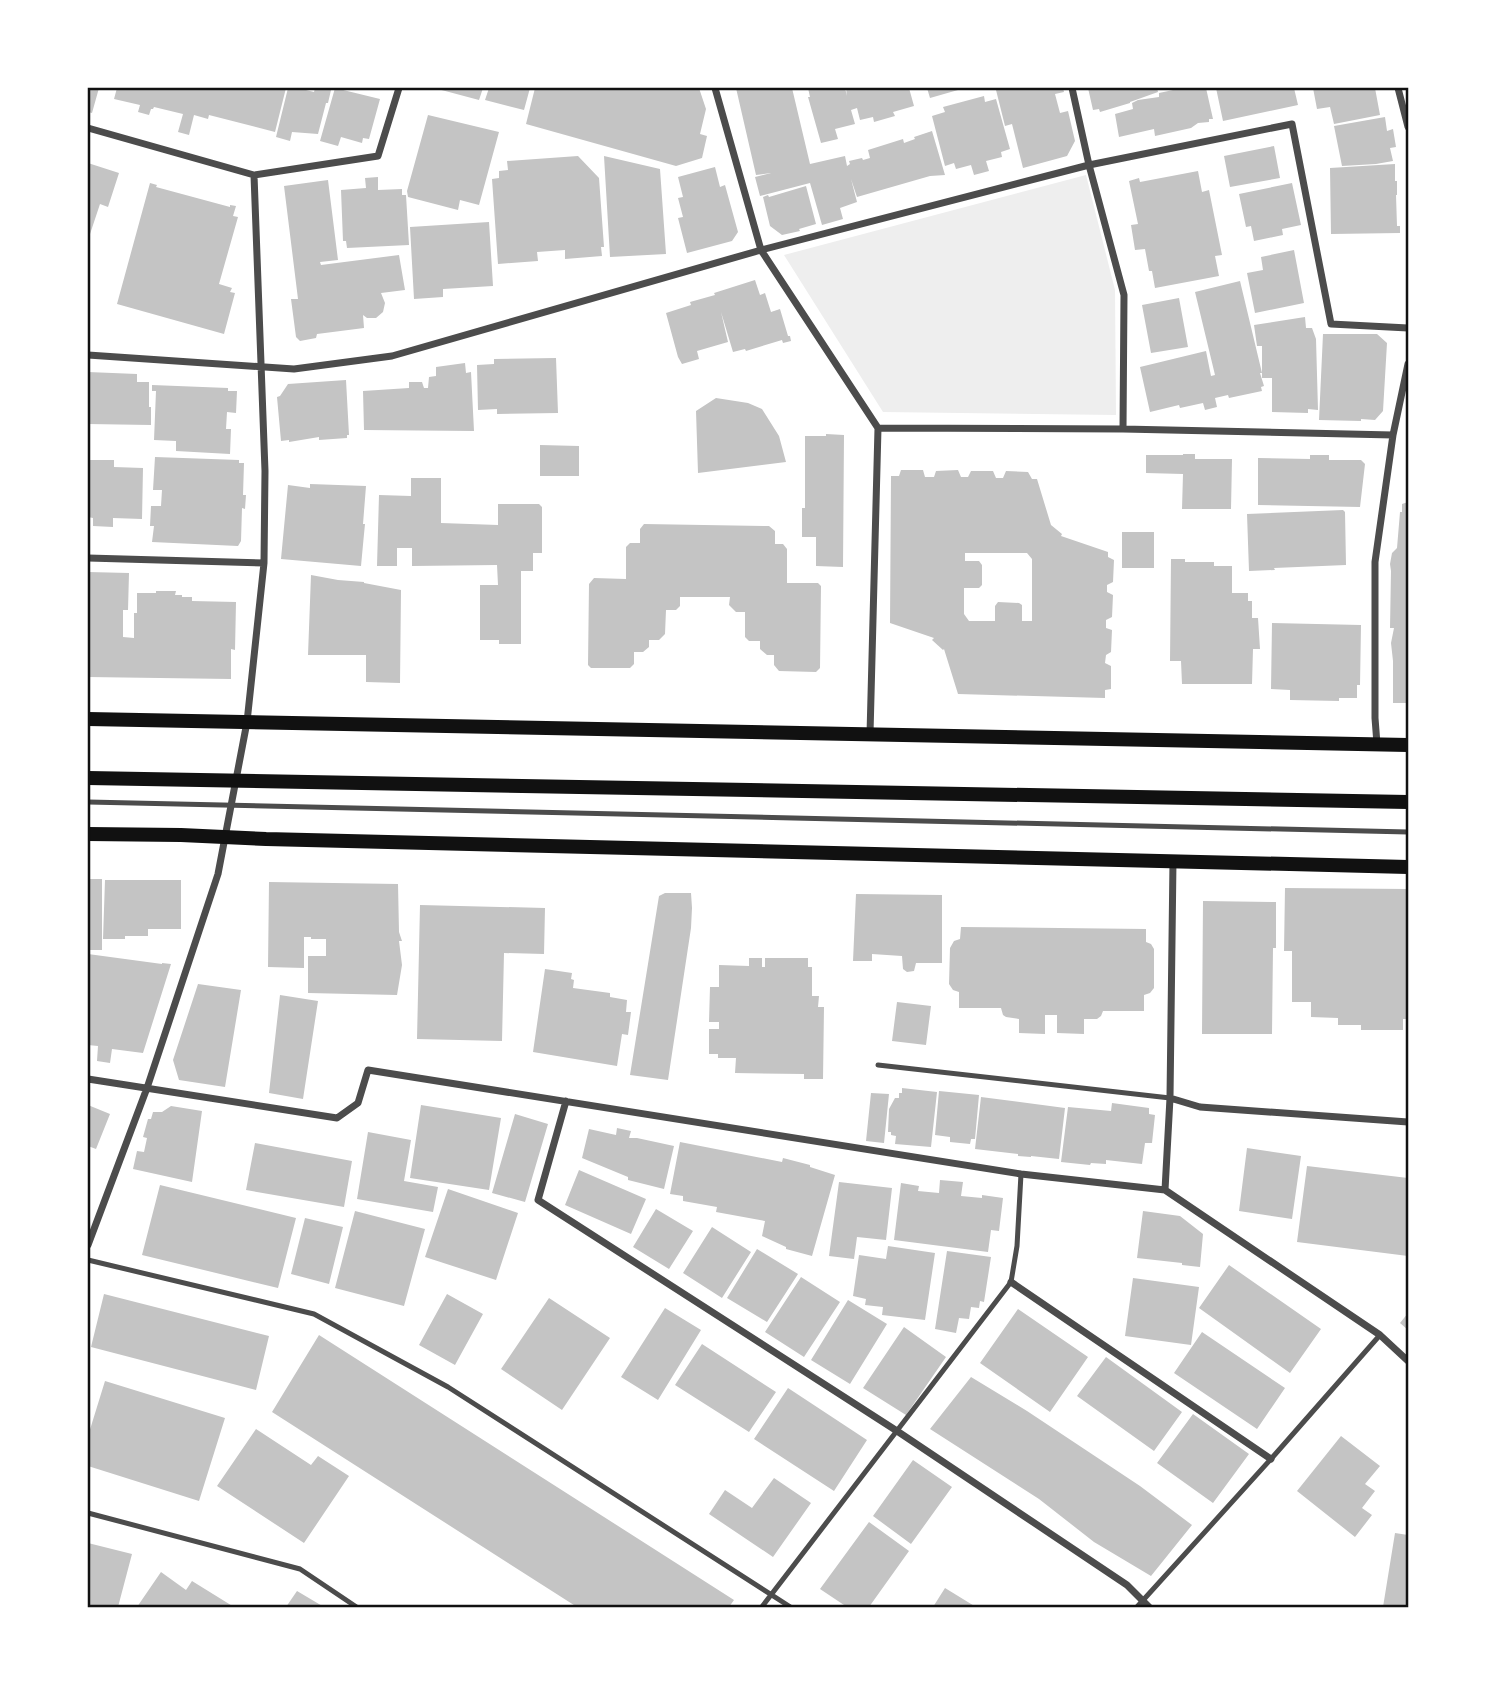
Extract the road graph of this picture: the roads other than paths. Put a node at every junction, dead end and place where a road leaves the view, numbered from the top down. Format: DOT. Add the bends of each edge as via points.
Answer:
graph roads {
  1 [pos="399,88"];
  2 [pos="715,88"];
  3 [pos="1072,88"];
  4 [pos="1398,88"];
  5 [pos="1409,127"];
  6 [pos="88,128"];
  7 [pos="1089,165"];
  8 [pos="254,175"];
  9 [pos="761,250"];
  10 [pos="1409,328"];
  11 [pos="88,355"];
  12 [pos="1409,364"];
  13 [pos="261,366"];
  14 [pos="878,428"];
  15 [pos="1123,429"];
  16 [pos="1393,435"];
  17 [pos="88,558"];
  18 [pos="264,563"];
  19 [pos="88,719"];
  20 [pos="247,722"];
  21 [pos="870,734"];
  22 [pos="1377,744"];
  23 [pos="1409,744"];
  24 [pos="88,778"];
  25 [pos="236,781"];
  26 [pos="88,802"];
  27 [pos="1409,802"];
  28 [pos="232,805"];
  29 [pos="1409,832"];
  30 [pos="88,834"];
  31 [pos="226,837"];
  32 [pos="1173,861"];
  33 [pos="1409,867"];
  34 [pos="878,1065"];
  35 [pos="88,1079"];
  36 [pos="147,1088"];
  37 [pos="1170,1098"];
  38 [pos="566,1101"];
  39 [pos="1409,1122"];
  40 [pos="1021,1174"];
  41 [pos="1164,1190"];
  42 [pos="88,1245"];
  43 [pos="88,1260"];
  44 [pos="1011,1282"];
  45 [pos="1380,1335"];
  46 [pos="1409,1361"];
  47 [pos="897,1431"];
  48 [pos="1271,1459"];
  49 [pos="88,1513"];
  50 [pos="772,1594"];
  51 [pos="1143,1601"];
  52 [pos="358,1608"];
  53 [pos="761,1608"];
  54 [pos="792,1608"];
  55 [pos="1136,1608"];
  56 [pos="1150,1608"];
  1 -- 8 [label="street" via="378,156"];
  2 -- 9 [label="street"];
  3 -- 7 [label="street"];
  4 -- 5 [label="street"];
  6 -- 8 [label="street"];
  7 -- 9 [label="street"];
  7 -- 10 [label="street" via="1292,124 1331,324"];
  7 -- 15 [label="street" via="1124,295"];
  8 -- 13 [label="street"];
  9 -- 13 [label="street" via="391,356 294,369"];
  9 -- 14 [label="street"];
  11 -- 13 [label="street"];
  12 -- 16 [label="street"];
  13 -- 18 [label="street"];
  14 -- 15 [label="street"];
  14 -- 21 [label="street"];
  15 -- 16 [label="street"];
  16 -- 22 [label="street" via="1375,562"];
  17 -- 18 [label="street"];
  18 -- 20 [label="street"];
  19 -- 20 [label="main road"];
  20 -- 21 [label="main road"];
  20 -- 25 [label="street"];
  21 -- 22 [label="main road"];
  22 -- 23 [label="main road"];
  24 -- 25 [label="main road"];
  25 -- 27 [label="main road"];
  25 -- 28 [label="street"];
  26 -- 28 [label="lane"];
  28 -- 29 [label="lane"];
  28 -- 31 [label="street"];
  30 -- 31 [label="main road"];
  31 -- 32 [label="main road"];
  31 -- 36 [label="street"];
  32 -- 33 [label="main road"];
  32 -- 37 [label="street"];
  34 -- 37 [label="lane"];
  35 -- 36 [label="street"];
  36 -- 38 [label="street" via="337,1118 358,1103 368,1070"];
  36 -- 42 [label="street"];
  37 -- 39 [label="street" via="1199,1107"];
  37 -- 41 [label="street"];
  38 -- 40 [label="street"];
  38 -- 47 [label="street" via="538,1200"];
  40 -- 41 [label="street"];
  40 -- 44 [label="lane"];
  41 -- 45 [label="street"];
  43 -- 50 [label="lane" via="314,1314 448,1387"];
  44 -- 47 [label="lane"];
  44 -- 48 [label="street"];
  45 -- 46 [label="street"];
  45 -- 48 [label="lane"];
  47 -- 50 [label="lane"];
  47 -- 51 [label="street" via="1128,1585"];
  48 -- 51 [label="lane"];
  49 -- 52 [label="lane" via="300,1569"];
  50 -- 53 [label="lane"];
  50 -- 54 [label="lane"];
  51 -- 55 [label="lane"];
  51 -- 56 [label="street"];
}
